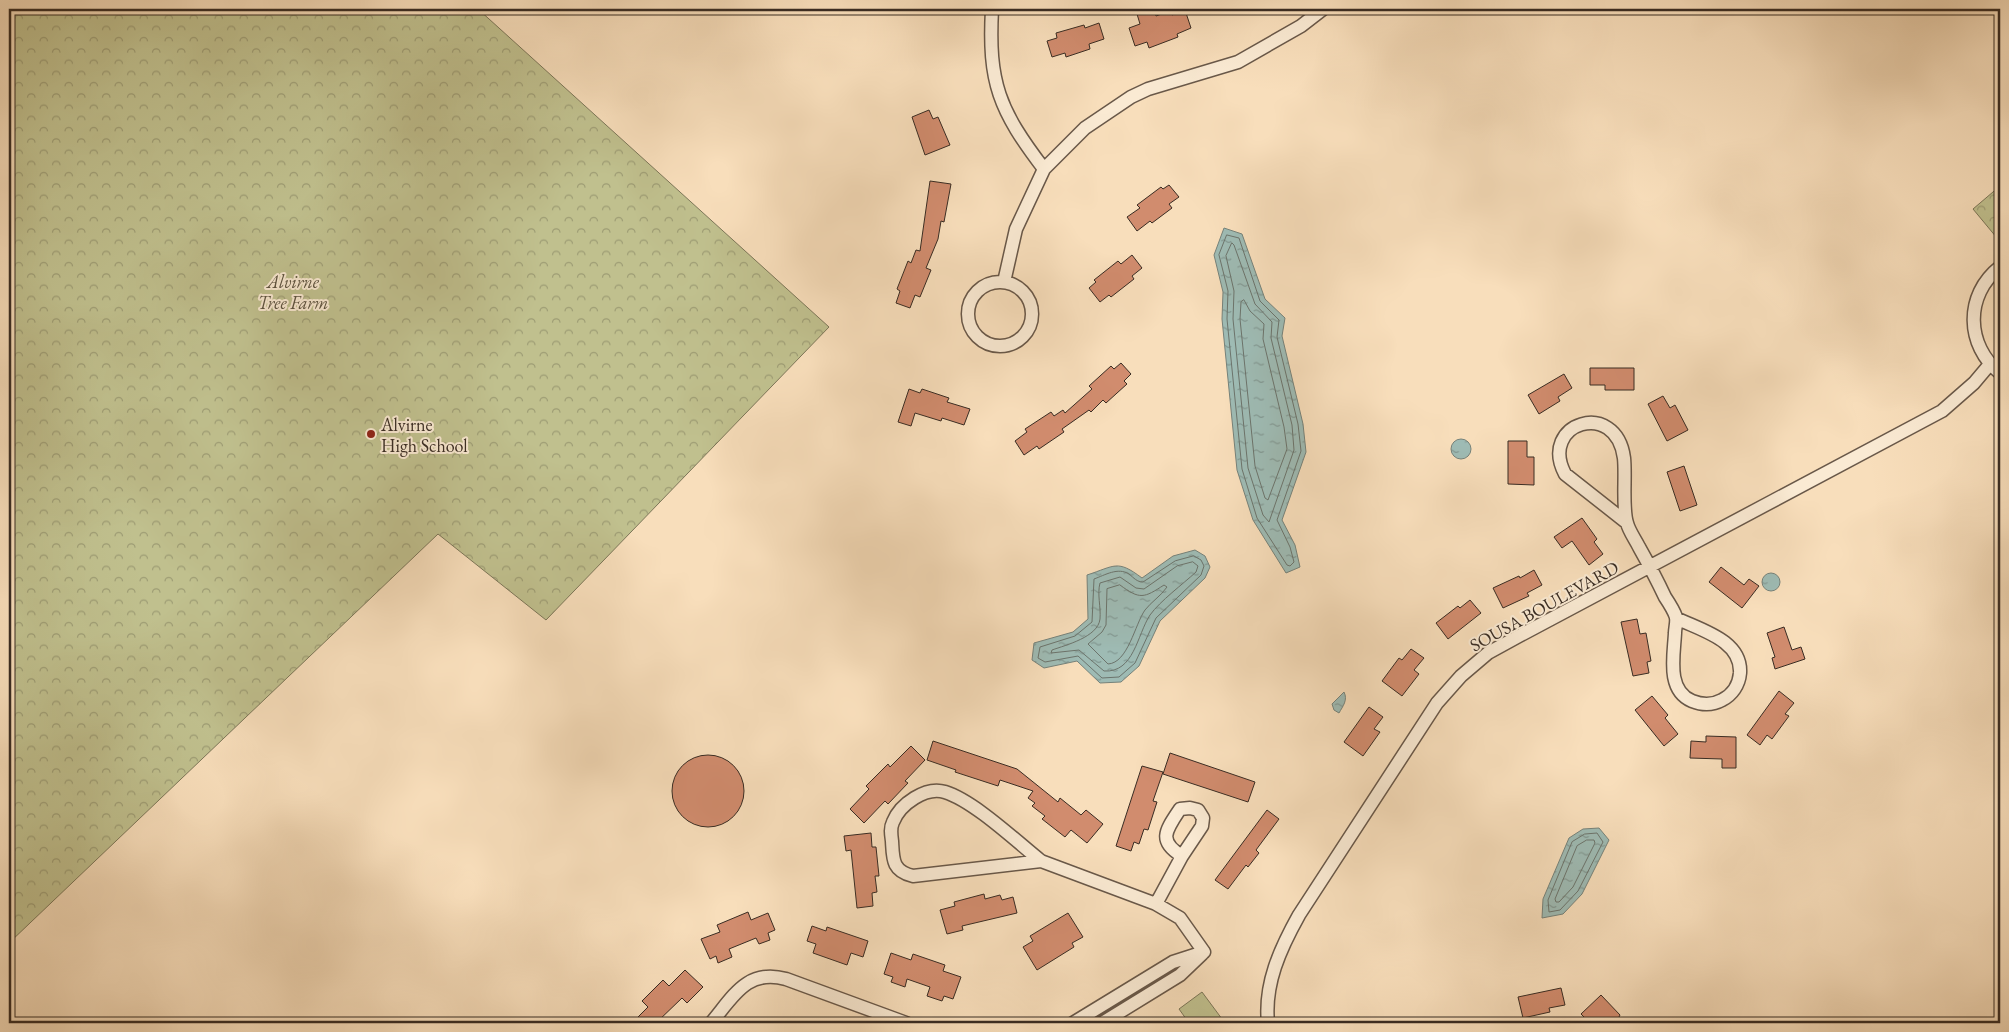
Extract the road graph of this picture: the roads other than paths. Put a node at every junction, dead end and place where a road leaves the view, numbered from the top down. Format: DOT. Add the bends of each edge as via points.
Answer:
graph roads {
  1 [pos="992,9"];
  2 [pos="1323,9"];
  3 [pos="1044,169"];
  4 [pos="2000,268"];
  5 [pos="1004,282"];
  6 [pos="1990,364"];
  7 [pos="2000,373"];
  8 [pos="1626,522"];
  9 [pos="1650,567"];
  10 [pos="1676,618"];
  11 [pos="1182,856"];
  12 [pos="1041,861"];
  13 [pos="1156,904"];
  14 [pos="1204,952"];
  15 [pos="711,1023"];
  16 [pos="906,1023"];
  17 [pos="1073,1023"];
  18 [pos="1102,1023"];
  19 [pos="1268,1023"];
  1 -- 3 [label="street" via="991,60 998,93 1013,126"];
  2 -- 3 [label="street" via="1238,62 1148,89 1132,97 1085,128"];
  3 -- 5 [label="street" via="1016,229"];
  4 -- 6 [label="street" via="1984,284 1974,310 1976,338"];
  5 -- 5 [label="street" via="1023,291 1029,300 1032,321 1025,335 1012,344 991,345 974,333 969,323 970,303 984,286"];
  6 -- 7 [label="street"];
  6 -- 9 [label="street, SOUSA BOULEVARD" via="1942,411"];
  8 -- 8 [label="street" via="1624,460 1619,440 1613,432 1595,423 1575,426 1560,443 1558,454 1565,474"];
  8 -- 9 [label="street"];
  9 -- 10 [label="street"];
  9 -- 19 [label="street, SOUSA BOULEVARD" via="1488,653 1437,703 1284,940 1271,978"];
  10 -- 10 [label="street" via="1723,641 1738,657 1740,678 1736,688 1720,702 1709,704 1689,699 1675,682"];
  11 -- 13 [label="street"];
  12 -- 12 [label="street" via="913,876 900,871 893,860 891,827 898,813 918,796 940,791 972,807"];
  12 -- 13 [label="street"];
  13 -- 14 [label="street" via="1180,918"];
  14 -- 17 [label="street" via="1173,962"];
  14 -- 18 [label="street" via="1180,975"];
  15 -- 16 [label="street" via="744,984 769,976 786,979"];
}
